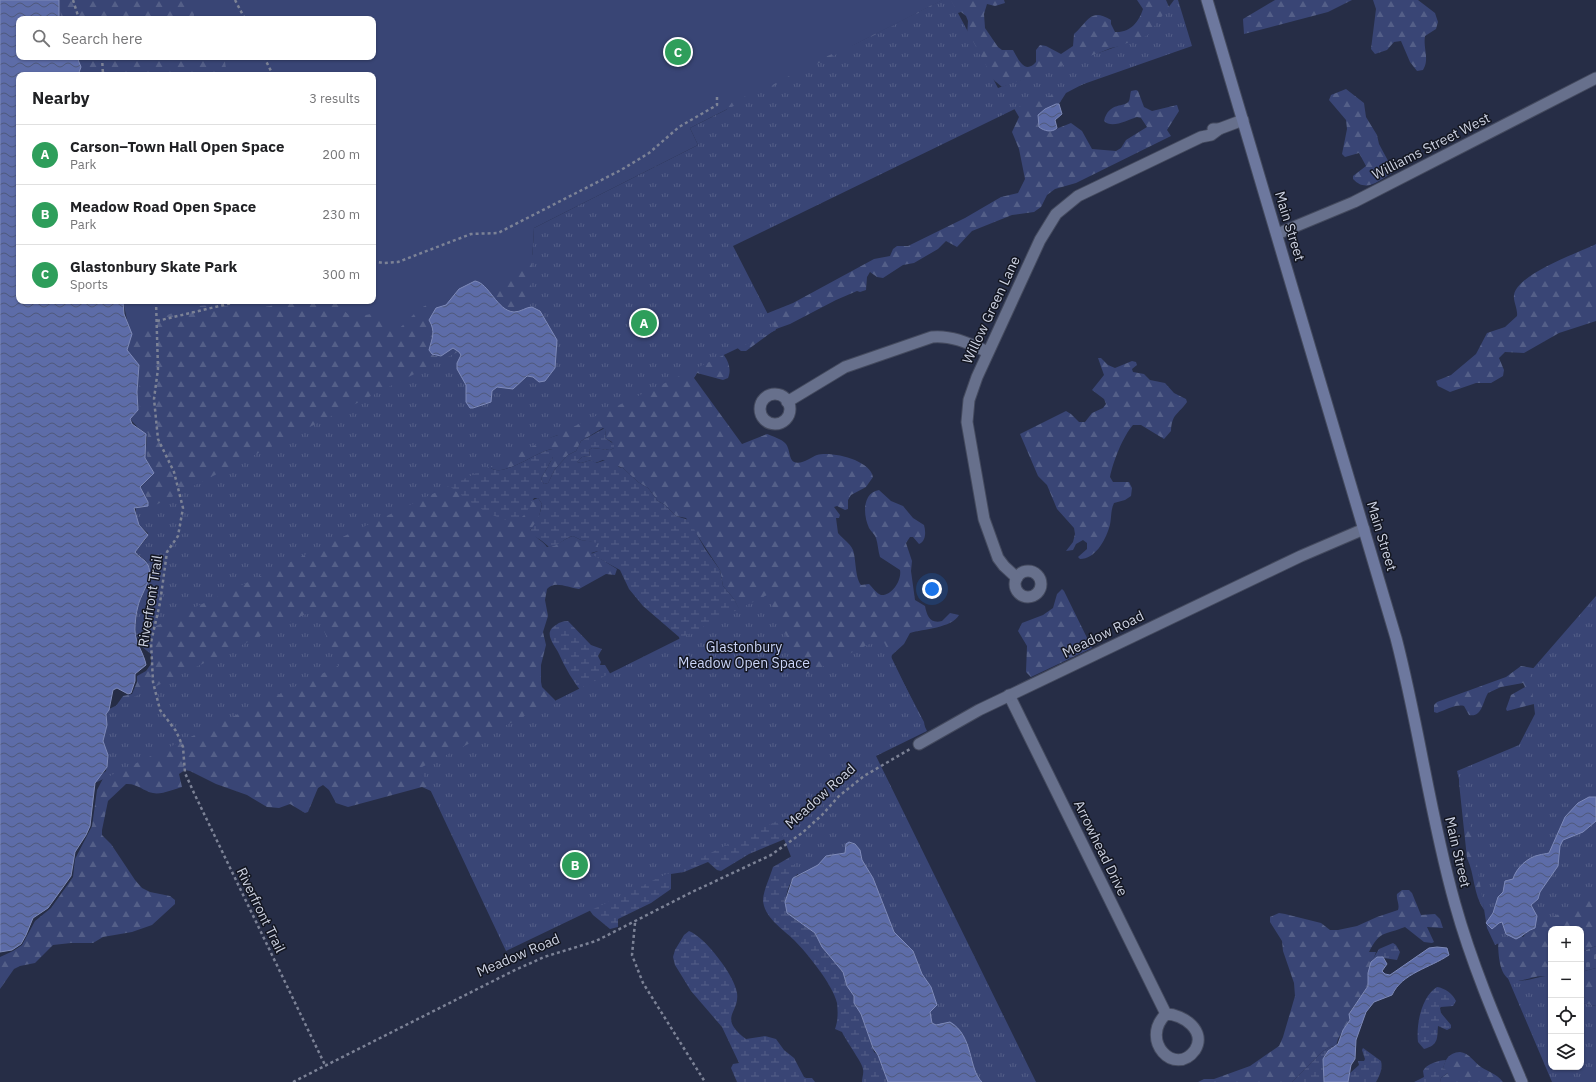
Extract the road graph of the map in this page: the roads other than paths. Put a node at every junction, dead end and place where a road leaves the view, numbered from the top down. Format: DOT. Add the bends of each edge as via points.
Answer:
graph roads {
  1 [pos="1207,0"];
  2 [pos="1596,78"];
  3 [pos="1242,120"];
  4 [pos="1276,234"];
  5 [pos="988,352"];
  6 [pos="787,402"];
  7 [pos="1364,529"];
  8 [pos="1016,578"];
  9 [pos="1009,695"];
  10 [pos="919,744"];
  11 [pos="1166,1014"];
  12 [pos="1522,1082"];
  1 -- 3 [label="main road, Main Street"];
  2 -- 4 [label="street, Williams Street West" via="1354,202"];
  3 -- 4 [label="main road, Main Street"];
  3 -- 5 [label="street, Willow Green Lane" via="1078,196 1063,207 1044,231"];
  4 -- 7 [label="main road, Main Street"];
  5 -- 6 [label="street" via="956,339 932,337 845,367"];
  5 -- 8 [label="street, Willow Green Lane" via="969,400 968,435 988,532 998,558"];
  7 -- 9 [label="street, Meadow Road" via="1301,556"];
  7 -- 12 [label="main road, Main Street" via="1403,666 1455,904 1483,988"];
  9 -- 10 [label="street, Meadow Road"];
  9 -- 11 [label="street, Arrowhead Drive"];
}
